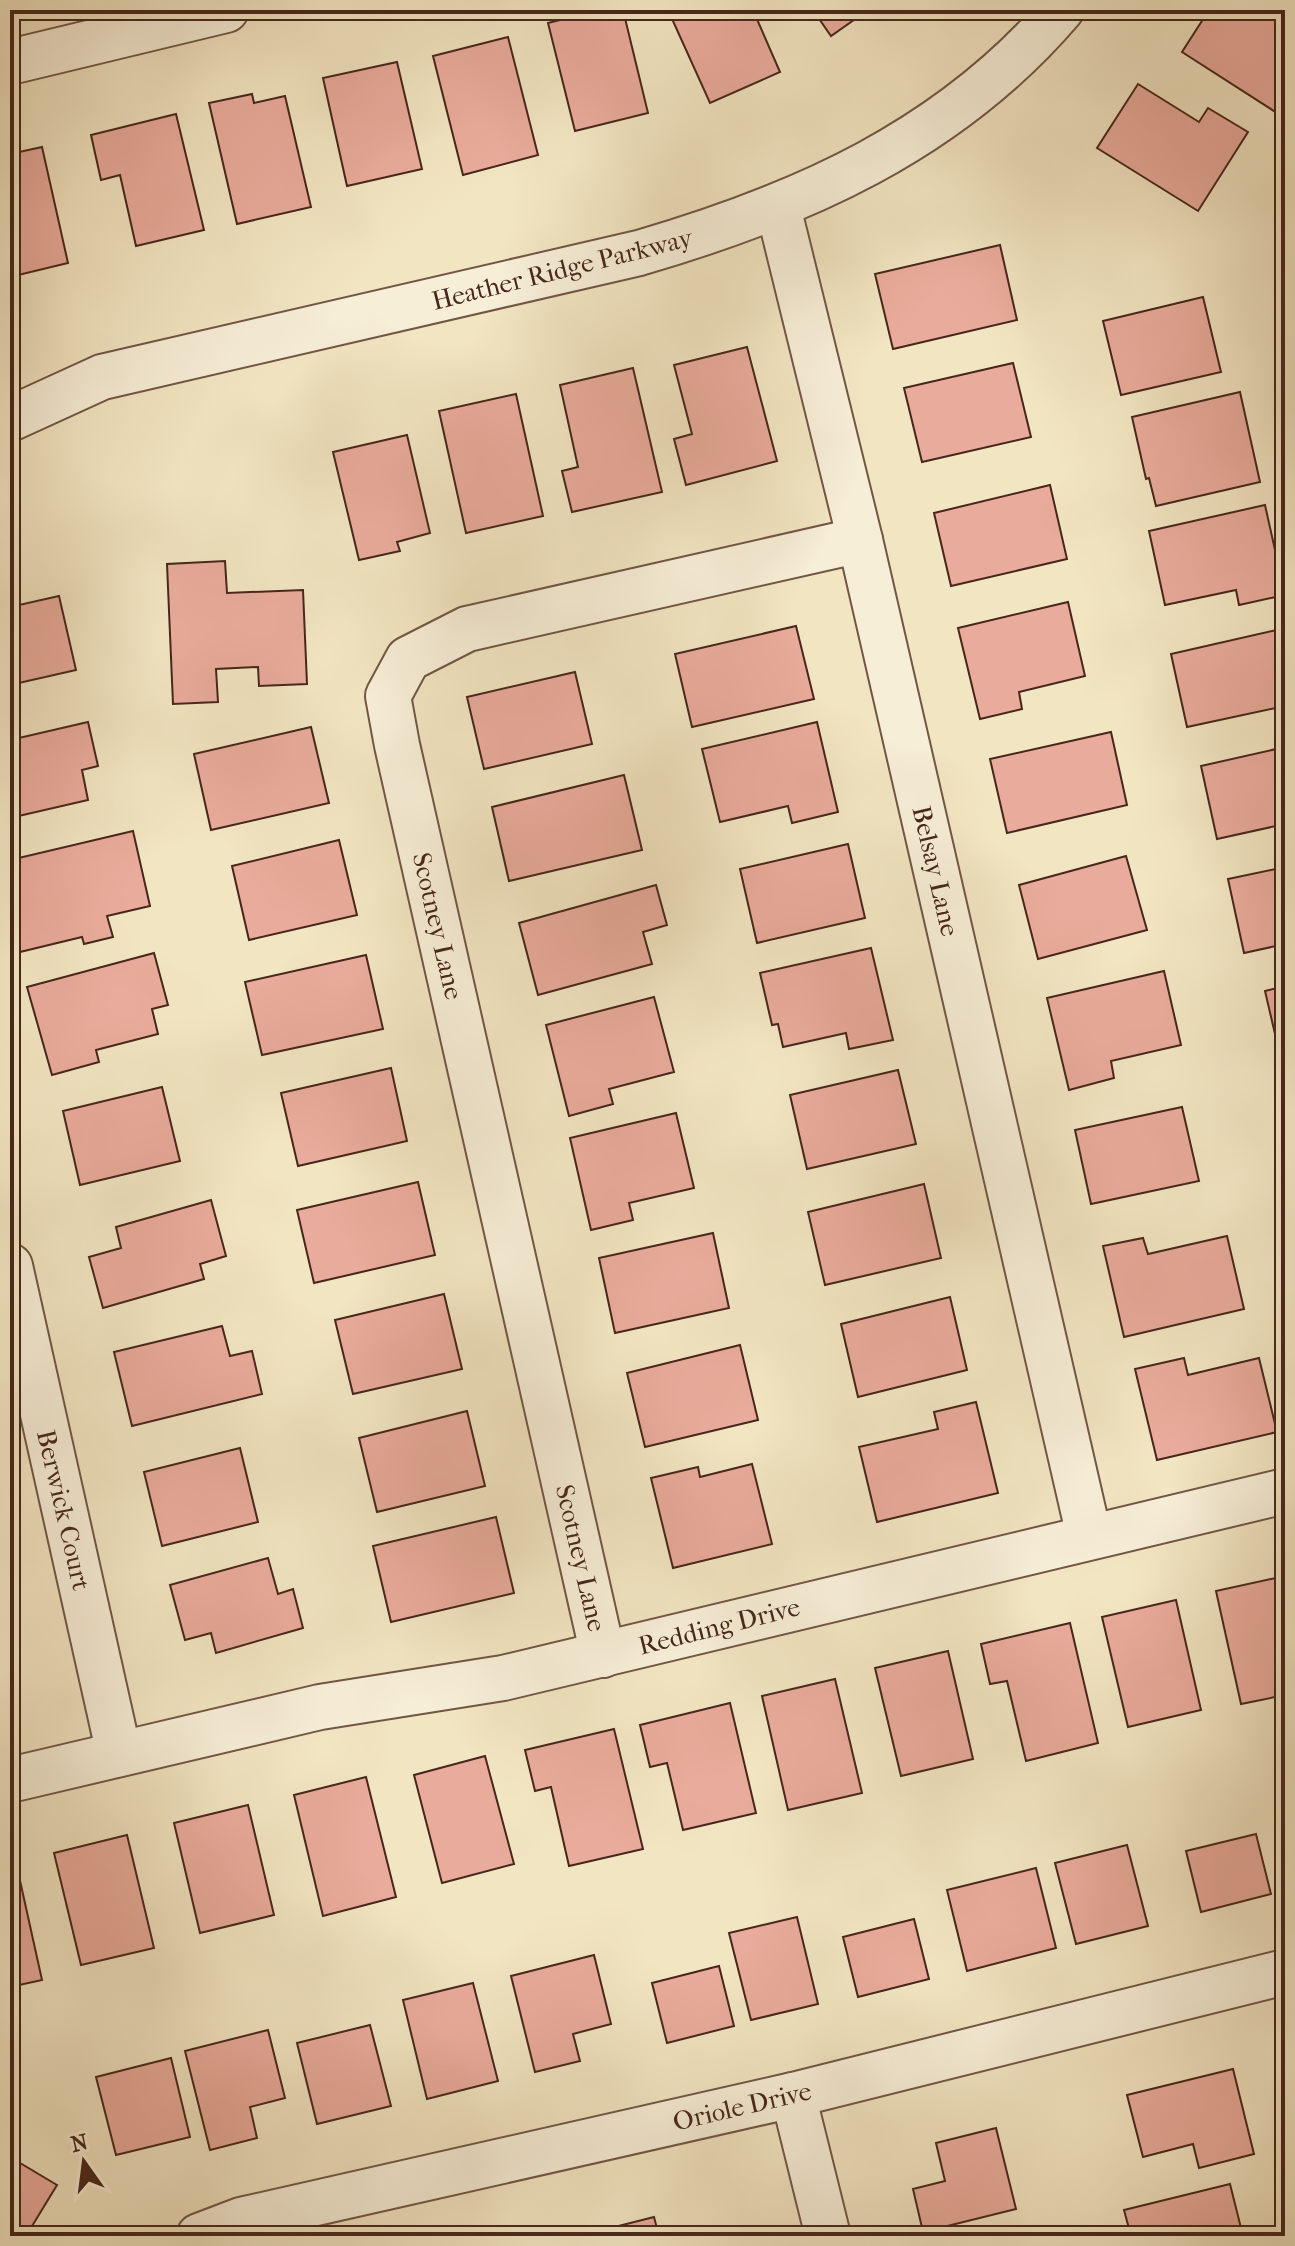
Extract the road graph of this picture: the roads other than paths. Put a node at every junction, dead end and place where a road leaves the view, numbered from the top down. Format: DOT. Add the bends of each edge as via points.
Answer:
graph roads {
  1 [pos="226,10"];
  2 [pos="1061,10"];
  3 [pos="10,62"];
  4 [pos="778,207"];
  5 [pos="10,419"];
  6 [pos="860,540"];
  7 [pos="10,1266"];
  8 [pos="1285,1491"];
  9 [pos="1089,1536"];
  10 [pos="603,1655"];
  11 [pos="119,1754"];
  12 [pos="10,1780"];
  13 [pos="1285,1972"];
  14 [pos="793,2095"];
  15 [pos="199,2236"];
  16 [pos="828,2236"];
  1 -- 3 [label="street"];
  2 -- 4 [label="street, Heather Ridge Parkway" via="990,80 923,131 862,168"];
  4 -- 5 [label="street, Heather Ridge Parkway" via="639,253 102,377"];
  4 -- 6 [label="street, Belsay Lane"];
  6 -- 9 [label="street, Belsay Lane"];
  6 -- 10 [label="street, Scotney Lane" via="467,629 408,659 388,696"];
  7 -- 11 [label="street, Berwick Court"];
  8 -- 9 [label="street, Redding Drive"];
  9 -- 10 [label="street, Redding Drive"];
  10 -- 11 [label="street, Redding Drive" via="444,1690 320,1707"];
  11 -- 12 [label="street, Redding Drive"];
  13 -- 14 [label="street, Oriole Drive"];
  14 -- 15 [label="street, Oriole Drive" via="241,2220"];
  14 -- 16 [label="street"];
}
